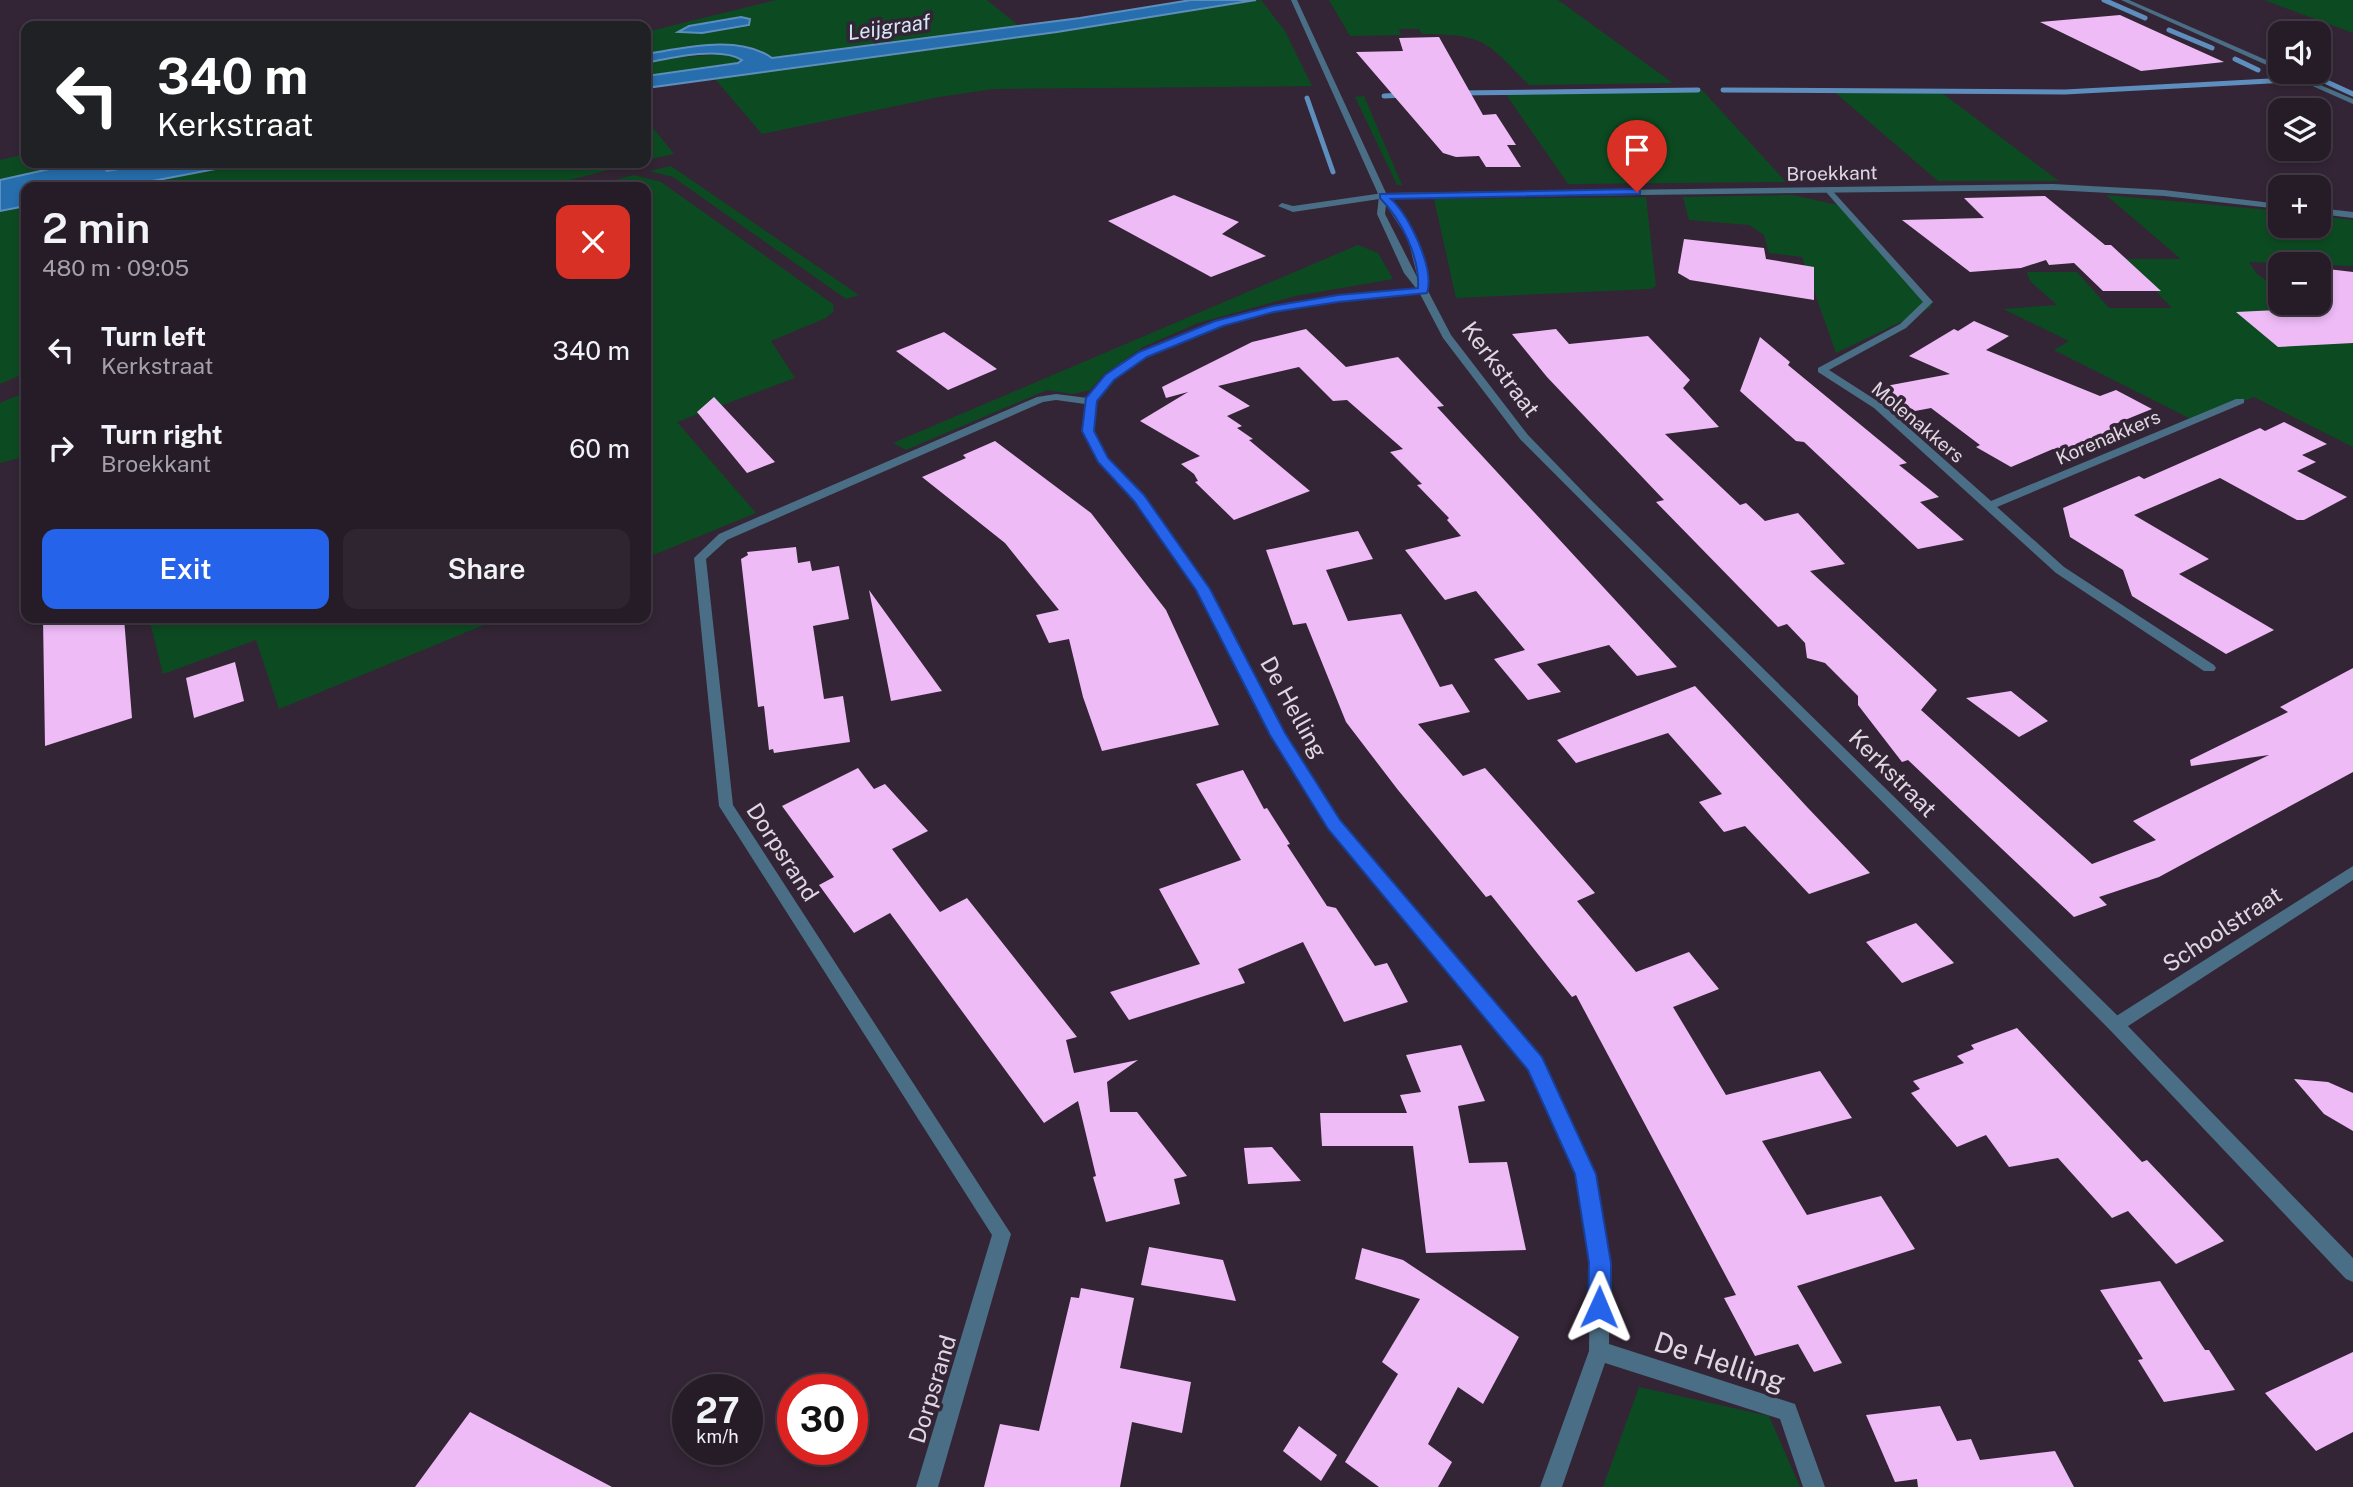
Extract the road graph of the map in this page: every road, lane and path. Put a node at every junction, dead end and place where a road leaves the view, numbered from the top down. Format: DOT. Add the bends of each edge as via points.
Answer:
graph roads {
  1 [pos="1294,0"];
  2 [pos="2124,0"];
  3 [pos="2268,64"];
  4 [pos="2313,84"];
  5 [pos="2353,102"];
  6 [pos="1829,190"];
  7 [pos="1383,196"];
  8 [pos="2268,205"];
  9 [pos="1282,206"];
  10 [pos="2331,212"];
  11 [pos="2353,215"];
  12 [pos="1423,291"];
  13 [pos="1091,401"];
  14 [pos="2240,401"];
  15 [pos="1990,506"];
  16 [pos="2209,668"];
  17 [pos="2353,872"];
  18 [pos="2116,1025"];
  19 [pos="2353,1272"];
  20 [pos="1599,1351"];
  21 [pos="927,1487"];
  22 [pos="1551,1487"];
  23 [pos="1814,1487"];
  1 -- 7 [label="street, Kerkstraat"];
  2 -- 3 [label="street"];
  4 -- 5 [label="street"];
  6 -- 7 [label="street, Broekkant"];
  6 -- 8 [label="street, Broekkant" via="2064,188"];
  6 -- 15 [label="street, Molenakkers" via="1928,302 1903,326 1822,370 1878,406"];
  7 -- 9 [label="street" via="1293,209"];
  7 -- 12 [label="street, Kerkstraat" via="1381,214 1409,273"];
  7 -- 12 [label="street, Kerkstraat" via="1398,210 1419,259"];
  10 -- 11 [label="street"];
  12 -- 13 [label="street" via="1299,305 1219,323 1143,354 1110,378"];
  12 -- 18 [label="street, Kerkstraat" via="1446,336 1524,437"];
  13 -- 20 [label="street, De Helling" via="1088,431 1103,459 1139,498 1203,589 1278,735 1334,824 1535,1064 1585,1174 1600,1263"];
  13 -- 21 [label="street, Dorpsrand" via="1041,399 723,537 701,558 726,806 1002,1234"];
  14 -- 15 [label="street, Korenakkers"];
  15 -- 16 [label="street, Molenakkers" via="2060,570"];
  17 -- 18 [label="street, Schoolstraat"];
  18 -- 19 [label="street, Kerkstraat"];
  20 -- 22 [label="street, De Helling"];
  20 -- 23 [label="street, De Helling" via="1788,1411"];
}
